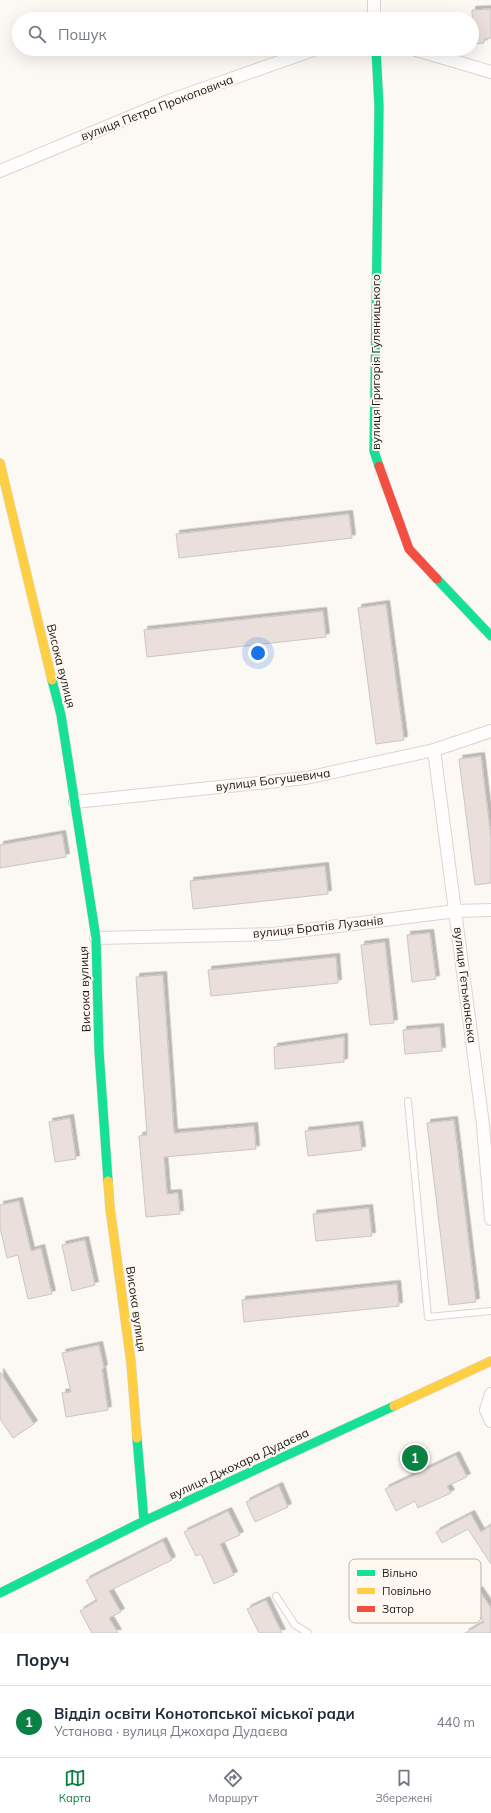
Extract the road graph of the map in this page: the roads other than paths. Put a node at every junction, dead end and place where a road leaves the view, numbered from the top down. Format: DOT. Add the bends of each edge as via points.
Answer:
graph roads {
  1 [pos="374,0"];
  2 [pos="374,12"];
  3 [pos="296,56"];
  4 [pos="376,56"];
  5 [pos="437,56"];
  6 [pos="491,72"];
  7 [pos="0,171"];
  8 [pos="0,463"];
  9 [pos="491,636"];
  10 [pos="491,731"];
  11 [pos="434,750"];
  12 [pos="75,802"];
  13 [pos="491,910"];
  14 [pos="456,911"];
  15 [pos="96,938"];
  16 [pos="408,1101"];
  17 [pos="491,1220"];
  18 [pos="491,1311"];
  19 [pos="491,1361"];
  20 [pos="491,1394"];
  21 [pos="491,1420"];
  22 [pos="144,1521"];
  23 [pos="0,1593"];
  24 [pos="276,1596"];
  25 [pos="308,1633"];
  1 -- 2 [label="street"];
  3 -- 7 [label="street, вулиця Петра Прокоповича" via="171,100"];
  4 -- 9 [label="street, вулиця Григорія Гуляницького" via="379,107 374,451 409,549"];
  5 -- 6 [label="street"];
  8 -- 12 [label="street, Висока вулиця" via="61,716"];
  10 -- 11 [label="street, вулиця Богушевича"];
  11 -- 12 [label="street, вулиця Богушевича" via="306,778"];
  11 -- 14 [label="street, вулиця Гетьманська"];
  12 -- 15 [label="street, Висока вулиця"];
  13 -- 14 [label="street, вулиця Братів Лузанів"];
  14 -- 15 [label="street, вулиця Братів Лузанів" via="274,934"];
  14 -- 17 [label="street, вулиця Гетьманська" via="483,1125"];
  15 -- 22 [label="street, Висока вулиця" via="99,1051 110,1208 131,1362"];
  16 -- 18 [label="lane" via="428,1317"];
  19 -- 22 [label="street, вулиця Джохара Дудаєва"];
  20 -- 21 [label="street" via="486,1410"];
  22 -- 23 [label="street, вулиця Джохара Дудаєва"];
  24 -- 25 [label="lane" via="295,1625"];
}
